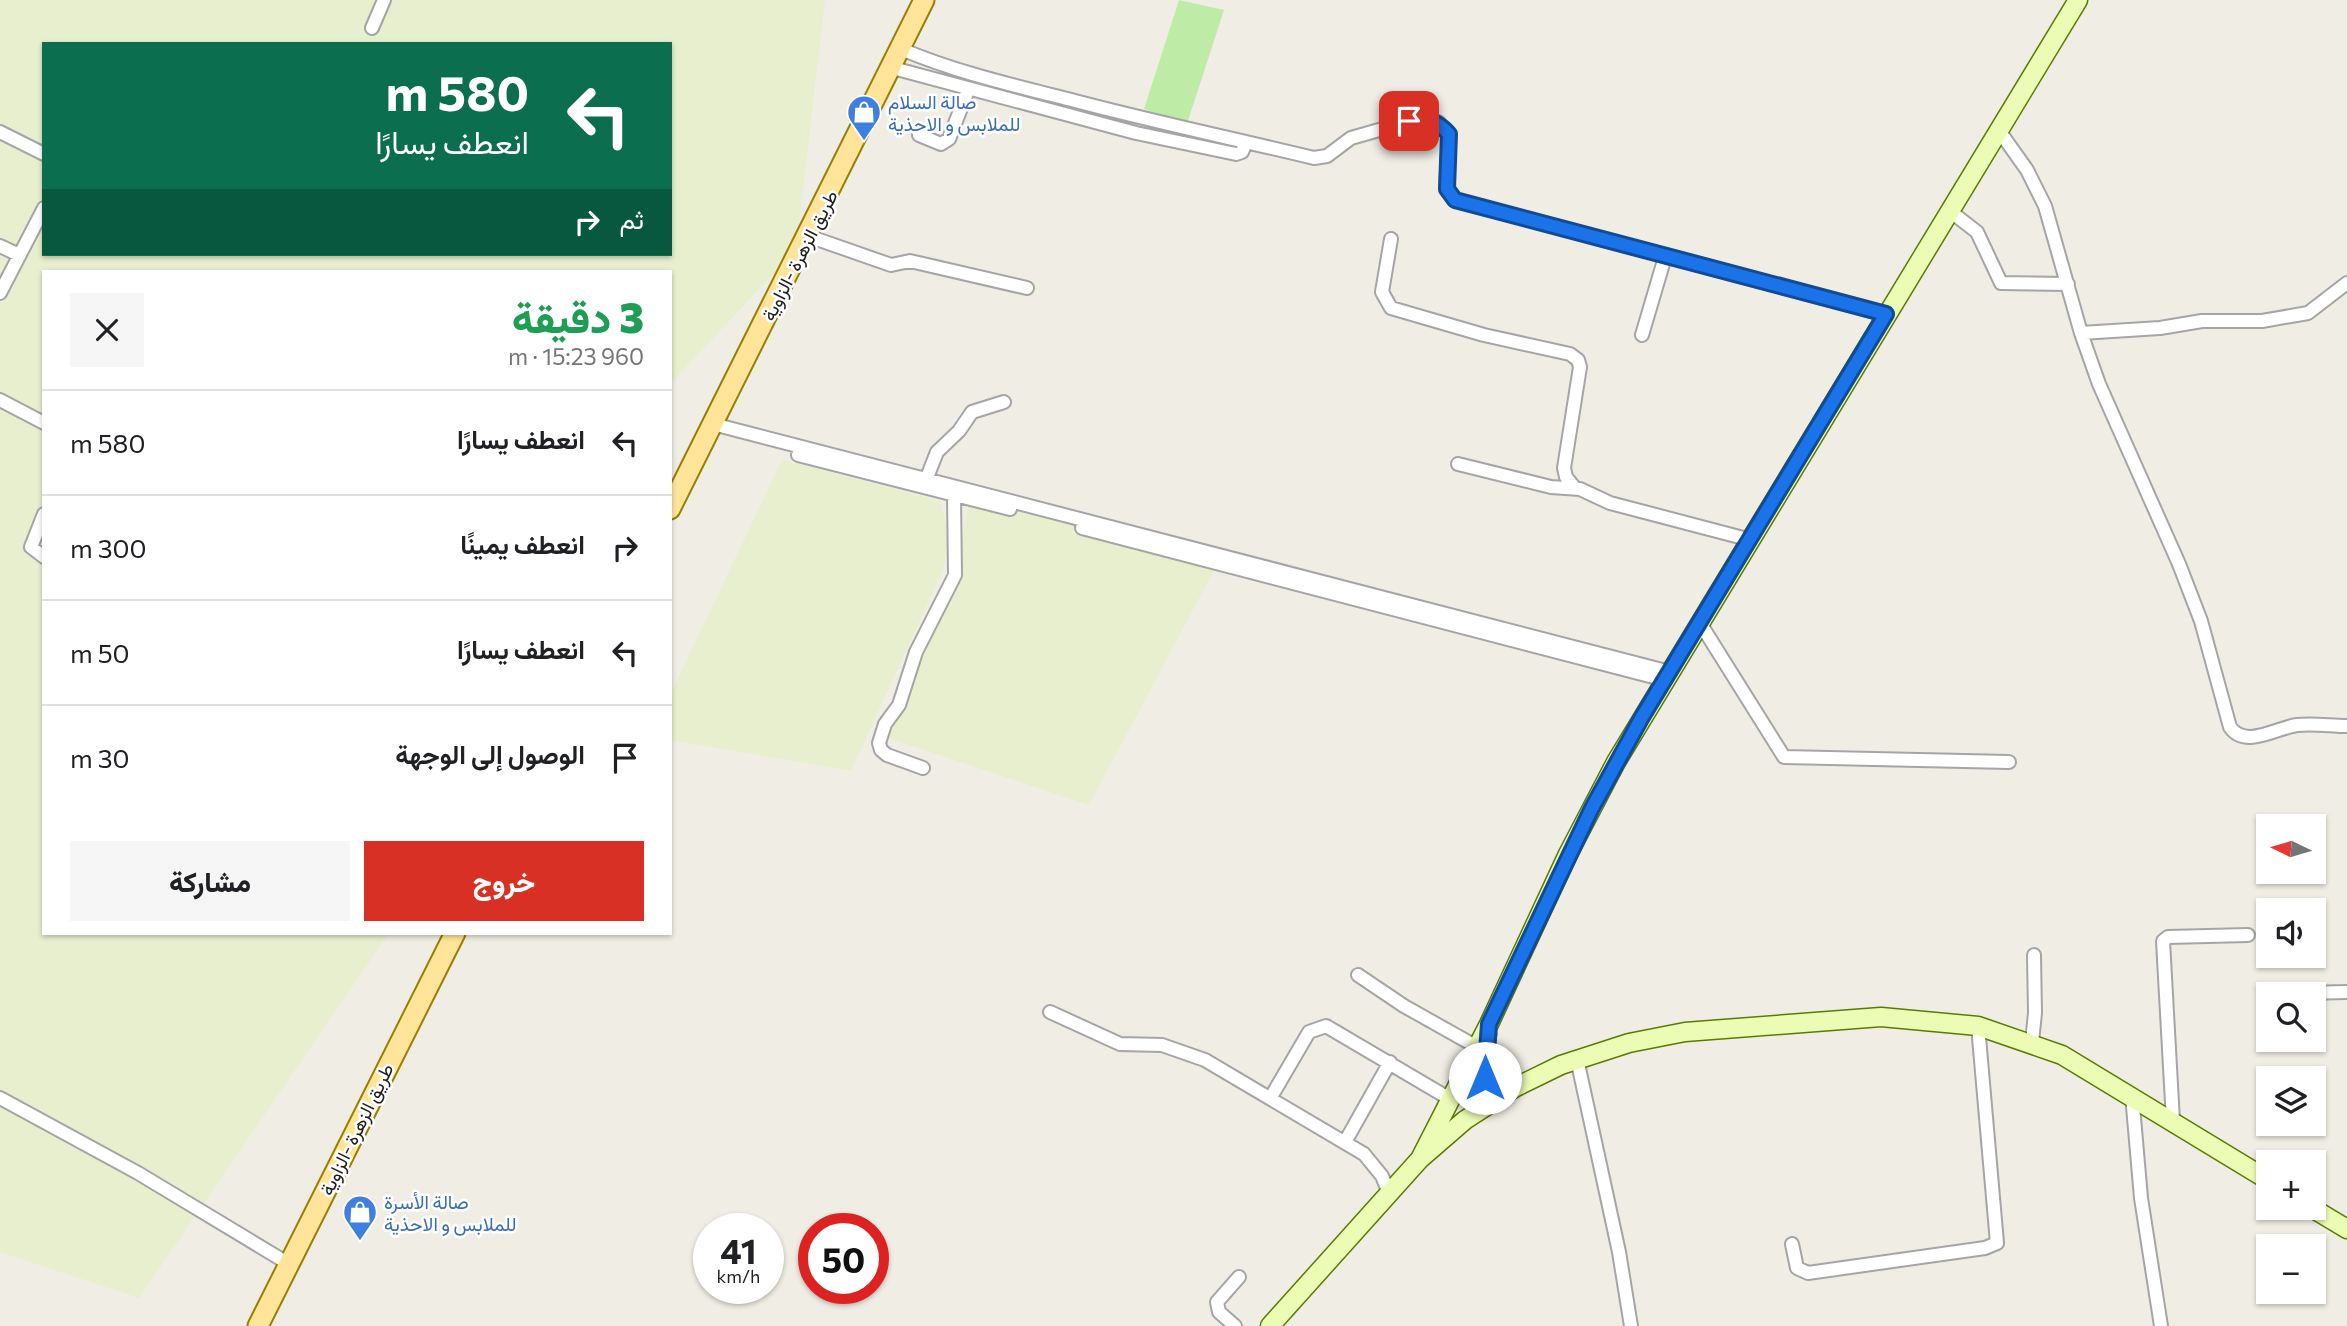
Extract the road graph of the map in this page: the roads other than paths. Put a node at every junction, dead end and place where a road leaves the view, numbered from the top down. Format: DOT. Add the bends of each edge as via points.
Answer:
graph roads {
  1 [pos="384,0"];
  2 [pos="924,0"];
  3 [pos="2078,0"];
  4 [pos="372,28"];
  5 [pos="901,49"];
  6 [pos="893,68"];
  7 [pos="956,70"];
  8 [pos="953,85"];
  9 [pos="968,90"];
  10 [pos="0,132"];
  11 [pos="2000,132"];
  12 [pos="919,135"];
  13 [pos="1247,142"];
  14 [pos="42,152"];
  15 [pos="1950,211"];
  16 [pos="42,212"];
  17 [pos="808,236"];
  18 [pos="1391,239"];
  19 [pos="0,246"];
  20 [pos="19,255"];
  21 [pos="1665,257"];
  22 [pos="2347,283"];
  23 [pos="2067,284"];
  24 [pos="1027,288"];
  25 [pos="0,293"];
  26 [pos="1886,314"];
  27 [pos="2081,333"];
  28 [pos="1642,335"];
  29 [pos="0,400"];
  30 [pos="1004,402"];
  31 [pos="42,422"];
  32 [pos="711,428"];
  33 [pos="1458,464"];
  34 [pos="925,483"];
  35 [pos="1575,488"];
  36 [pos="954,495"];
  37 [pos="672,505"];
  38 [pos="42,519"];
  39 [pos="1751,540"];
  40 [pos="42,555"];
  41 [pos="1700,623"];
  42 [pos="1667,676"];
  43 [pos="2347,726"];
  44 [pos="2009,762"];
  45 [pos="923,768"];
  46 [pos="2248,934"];
  47 [pos="454,935"];
  48 [pos="2034,955"];
  49 [pos="1358,975"];
  50 [pos="2326,992"];
  51 [pos="2347,992"];
  52 [pos="1050,1012"];
  53 [pos="1978,1027"];
  54 [pos="2032,1042"];
  55 [pos="1481,1055"];
  56 [pos="1577,1059"];
  57 [pos="1390,1062"];
  58 [pos="1460,1080"];
  59 [pos="1516,1087"];
  60 [pos="2132,1095"];
  61 [pos="1271,1097"];
  62 [pos="0,1098"];
  63 [pos="1450,1099"];
  64 [pos="1485,1106"];
  65 [pos="2173,1121"];
  66 [pos="1345,1142"];
  67 [pos="1420,1159"];
  68 [pos="2256,1173"];
  69 [pos="1389,1193"];
  70 [pos="2326,1216"];
  71 [pos="2347,1229"];
  72 [pos="1792,1244"];
  73 [pos="289,1264"];
  74 [pos="1239,1277"];
  75 [pos="258,1326"];
  76 [pos="1235,1326"];
  77 [pos="1270,1326"];
  78 [pos="1631,1326"];
  79 [pos="2161,1326"];
  1 -- 4 [label="street"];
  2 -- 5 [label="main road, طريق الزهرة -الزاوية"];
  3 -- 11 [label="main road"];
  5 -- 6 [label="main road, طريق الزهرة -الزاوية"];
  5 -- 7 [label="street"];
  6 -- 8 [label="street"];
  6 -- 17 [label="main road, طريق الزهرة -الزاوية"];
  7 -- 8 [label="street"];
  7 -- 13 [label="street"];
  8 -- 9 [label="street"];
  9 -- 12 [label="street" via="946,142"];
  9 -- 13 [label="street" via="1185,145 1236,154"];
  10 -- 14 [label="street"];
  11 -- 15 [label="main road"];
  11 -- 23 [label="street" via="2045,206"];
  13 -- 21 [label="street" via="1314,158 1327,156 1351,138 1421,118 1438,122 1449,134 1447,189 1451,199"];
  15 -- 23 [label="street" via="1977,232 2001,283"];
  15 -- 26 [label="main road"];
  16 -- 20 [label="street"];
  17 -- 24 [label="street" via="891,265 910,261"];
  17 -- 32 [label="main road, طريق الزهرة -الزاوية"];
  18 -- 35 [label="street" via="1382,292 1391,308 1570,354 1578,360 1564,468"];
  19 -- 20 [label="street"];
  20 -- 25 [label="street"];
  21 -- 26 [label="street"];
  21 -- 28 [label="street"];
  22 -- 27 [label="street" via="2308,313 2262,321 2202,321"];
  23 -- 27 [label="street"];
  26 -- 39 [label="main road"];
  27 -- 43 [label="street" via="2201,621 2235,733 2245,738 2300,724"];
  29 -- 31 [label="street"];
  30 -- 34 [label="street" via="972,412 937,452"];
  32 -- 34 [label="street"];
  32 -- 37 [label="main road, طريق الزهرة -الزاوية"];
  33 -- 35 [label="street" via="1551,487"];
  34 -- 36 [label="street"];
  34 -- 42 [label="street"];
  35 -- 39 [label="street" via="1610,503"];
  36 -- 42 [label="street"];
  36 -- 45 [label="street" via="955,575 916,652 899,705 879,743 887,755"];
  38 -- 40 [label="street" via="31,547"];
  39 -- 41 [label="main road"];
  41 -- 42 [label="main road"];
  41 -- 44 [label="street" via="1784,757"];
  42 -- 55 [label="main road" via="1568,854 1489,1024"];
  46 -- 65 [label="street" via="2168,937 2163,941"];
  47 -- 73 [label="main road, طريق الزهرة -الزاوية"];
  48 -- 54 [label="street"];
  49 -- 55 [label="street"];
  50 -- 51 [label="street"];
  52 -- 61 [label="street" via="1120,1044 1162,1045 1205,1060"];
  53 -- 54 [label="main road"];
  53 -- 56 [label="main road" via="1906,1018 1814,1021 1666,1035"];
  53 -- 72 [label="street" via="1997,1243 1808,1273 1797,1268"];
  54 -- 60 [label="main road"];
  55 -- 58 [label="main road"];
  55 -- 59 [label="main road" via="1497,1080"];
  55 -- 64 [label="main road"];
  56 -- 59 [label="main road"];
  56 -- 78 [label="street"];
  57 -- 61 [label="street" via="1332,1027 1319,1026 1309,1032"];
  57 -- 63 [label="street"];
  57 -- 66 [label="street"];
  58 -- 63 [label="main road"];
  58 -- 64 [label="main road" via="1465,1095"];
  59 -- 64 [label="main road"];
  60 -- 65 [label="main road"];
  60 -- 79 [label="street" via="2141,1198"];
  61 -- 66 [label="street"];
  62 -- 73 [label="street" via="169,1191"];
  63 -- 67 [label="main road"];
  64 -- 67 [label="main road"];
  65 -- 68 [label="main road"];
  66 -- 69 [label="street" via="1371,1161"];
  67 -- 69 [label="main road"];
  69 -- 77 [label="main road"];
  70 -- 71 [label="main road"];
  73 -- 75 [label="main road, طريق الزهرة -الزاوية"];
  74 -- 76 [label="street" via="1216,1306"];
}
